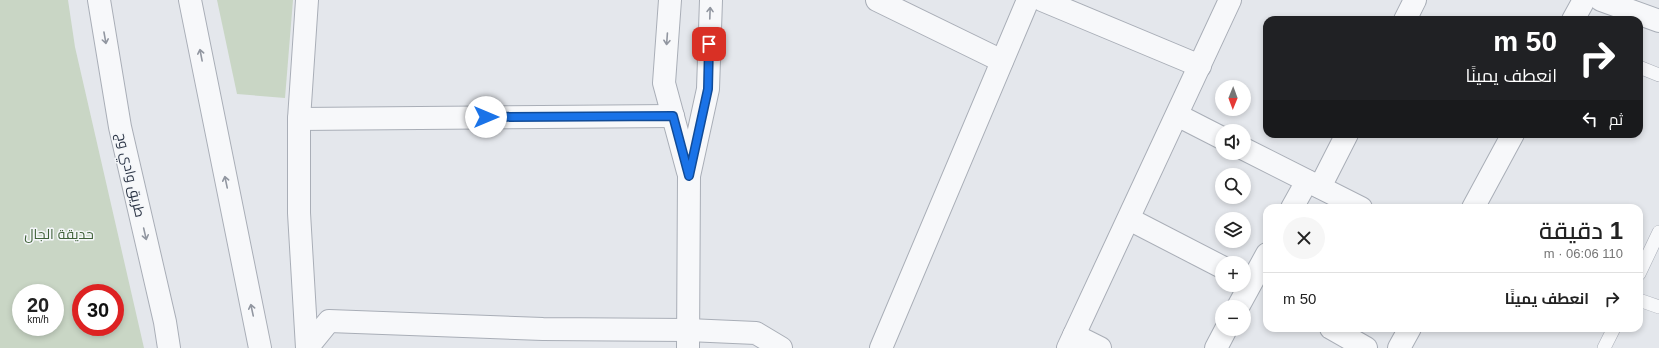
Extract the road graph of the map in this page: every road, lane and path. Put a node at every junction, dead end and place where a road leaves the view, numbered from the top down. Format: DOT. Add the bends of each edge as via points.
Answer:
graph roads {
  1 [pos="98,0"];
  2 [pos="190,0"];
  3 [pos="307,0"];
  4 [pos="670,0"];
  5 [pos="711,0"];
  6 [pos="877,0"];
  7 [pos="1028,0"];
  8 [pos="1042,0"];
  9 [pos="1230,0"];
  10 [pos="1415,0"];
  11 [pos="1584,0"];
  12 [pos="1601,0"];
  13 [pos="1406,16"];
  14 [pos="1575,16"];
  15 [pos="1659,21"];
  16 [pos="1002,61"];
  17 [pos="1200,66"];
  18 [pos="1643,69"];
  19 [pos="1659,75"];
  20 [pos="1177,115"];
  21 [pos="673,116"];
  22 [pos="299,119"];
  23 [pos="1215,134"];
  24 [pos="1344,138"];
  25 [pos="1511,138"];
  26 [pos="1251,153"];
  27 [pos="689,176"];
  28 [pos="1313,184"];
  29 [pos="1296,204"];
  30 [pos="1353,204"];
  31 [pos="1476,204"];
  32 [pos="1129,219"];
  33 [pos="1659,232"];
  34 [pos="1215,263"];
  35 [pos="1263,263"];
  36 [pos="1643,266"];
  37 [pos="1254,284"];
  38 [pos="1243,300"];
  39 [pos="1643,301"];
  40 [pos="1659,307"];
  41 [pos="1338,332"];
  42 [pos="1408,332"];
  43 [pos="1612,332"];
  44 [pos="1222,336"];
  45 [pos="543,338"];
  46 [pos="688,339"];
  47 [pos="1071,342"];
  48 [pos="169,348"];
  49 [pos="260,348"];
  50 [pos="307,348"];
  51 [pos="781,348"];
  52 [pos="881,348"];
  53 [pos="1100,348"];
  54 [pos="1216,348"];
  55 [pos="1366,348"];
  56 [pos="1399,348"];
  57 [pos="1604,348"];
  1 -- 48 [label="street, طريق وادي وج, one-way" via="120,127 166,322"];
  49 -- 2 [label="street, one-way"];
  3 -- 22 [label="street"];
  4 -- 21 [label="street, one-way" via="664,83"];
  27 -- 5 [label="street, one-way" via="708,89"];
  6 -- 16 [label="street"];
  7 -- 16 [label="street"];
  8 -- 17 [label="street"];
  9 -- 17 [label="street"];
  10 -- 13 [label="street"];
  11 -- 14 [label="street"];
  12 -- 15 [label="street"];
  16 -- 52 [label="street"];
  17 -- 20 [label="street"];
  18 -- 19 [label="lane"];
  20 -- 23 [label="street"];
  20 -- 32 [label="street"];
  21 -- 22 [label="street"];
  21 -- 27 [label="street"];
  22 -- 50 [label="street" via="299,213"];
  24 -- 28 [label="street"];
  25 -- 31 [label="street"];
  26 -- 28 [label="street"];
  27 -- 46 [label="street"];
  28 -- 29 [label="street"];
  28 -- 30 [label="street"];
  32 -- 34 [label="street"];
  32 -- 47 [label="street"];
  33 -- 36 [label="lane"];
  35 -- 37 [label="street"];
  37 -- 38 [label="street"];
  39 -- 40 [label="lane"];
  41 -- 55 [label="street"];
  42 -- 56 [label="street"];
  43 -- 57 [label="lane"];
  44 -- 54 [label="street"];
  45 -- 46 [label="street"];
  45 -- 50 [label="street" via="329,321"];
  46 -- 51 [label="street" via="756,333"];
  47 -- 53 [label="street"];
}
